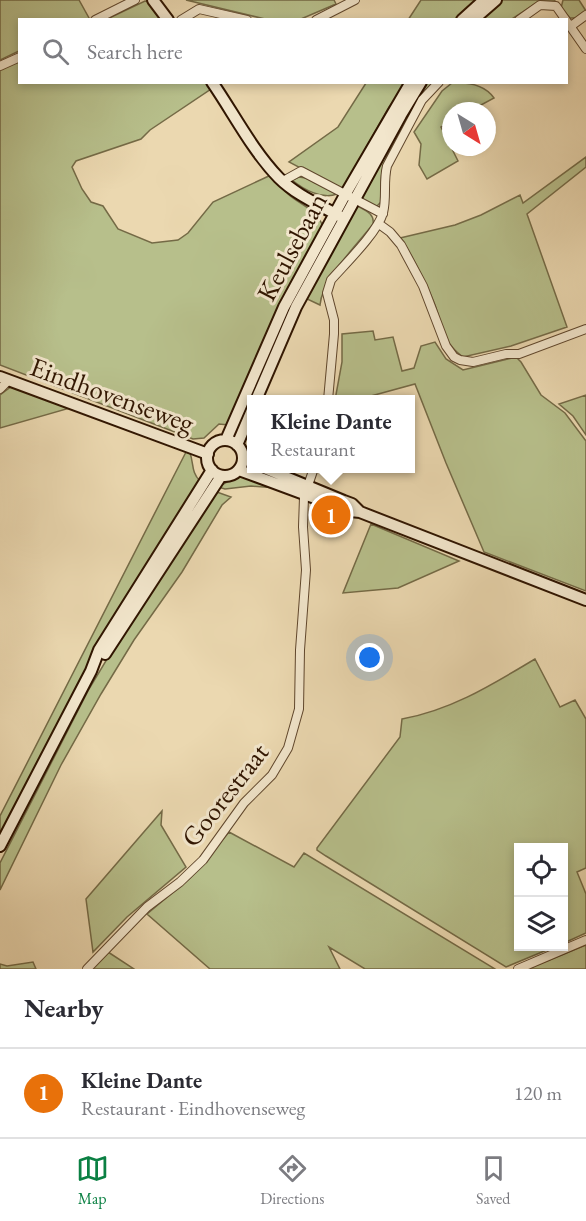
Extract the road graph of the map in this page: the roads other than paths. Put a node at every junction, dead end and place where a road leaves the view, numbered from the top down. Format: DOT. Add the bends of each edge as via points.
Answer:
graph roads {
  1 [pos="135,0"];
  2 [pos="153,0"];
  3 [pos="355,0"];
  4 [pos="484,0"];
  5 [pos="496,0"];
  6 [pos="586,15"];
  7 [pos="99,18"];
  8 [pos="166,18"];
  9 [pos="184,18"];
  10 [pos="239,18"];
  11 [pos="320,18"];
  12 [pos="464,18"];
  13 [pos="475,18"];
  14 [pos="522,18"];
  15 [pos="565,18"];
  16 [pos="568,22"];
  17 [pos="571,26"];
  18 [pos="586,49"];
  19 [pos="18,58"];
  20 [pos="0,66"];
  21 [pos="213,84"];
  22 [pos="410,84"];
  23 [pos="420,84"];
  24 [pos="437,84"];
  25 [pos="283,181"];
  26 [pos="350,198"];
  27 [pos="383,214"];
  28 [pos="340,216"];
  29 [pos="379,224"];
  30 [pos="586,329"];
  31 [pos="4,379"];
  32 [pos="0,389"];
  33 [pos="249,395"];
  34 [pos="258,395"];
  35 [pos="328,395"];
  36 [pos="247,401"];
  37 [pos="247,418"];
  38 [pos="231,442"];
  39 [pos="208,454"];
  40 [pos="244,464"];
  41 [pos="216,473"];
  42 [pos="266,473"];
  43 [pos="274,473"];
  44 [pos="312,473"];
  45 [pos="307,490"];
  46 [pos="586,600"];
  47 [pos="0,846"];
  48 [pos="586,940"];
  49 [pos="87,969"];
  50 [pos="518,969"];
  1 -- 7 [label="street"];
  2 -- 8 [label="main road"];
  3 -- 11 [label="street"];
  4 -- 12 [label="main road"];
  5 -- 13 [label="main road"];
  6 -- 17 [label="street"];
  9 -- 10 [label="street" via="199,9"];
  14 -- 15 [label="street" via="546,5 556,6"];
  16 -- 17 [label="street"];
  17 -- 18 [label="street"];
  19 -- 20 [label="street"];
  21 -- 25 [label="main road"];
  22 -- 26 [label="main road, Keulsebaan"];
  23 -- 26 [label="main road, Keulsebaan"];
  24 -- 27 [label="street" via="422,100 390,160"];
  25 -- 26 [label="street" via="300,171"];
  25 -- 28 [label="main road" via="300,195"];
  26 -- 27 [label="street"];
  26 -- 28 [label="main road, Keulsebaan"];
  27 -- 29 [label="street"];
  28 -- 33 [label="main road, Keulsebaan" via="284,307"];
  28 -- 34 [label="main road, Keulsebaan"];
  29 -- 30 [label="street" via="401,245 454,357 472,362 519,354"];
  29 -- 35 [label="street" via="328,288 334,334"];
  31 -- 32 [label="street"];
  31 -- 39 [label="main road, Eindhovenseweg"];
  36 -- 38 [label="main road, Keulsebaan"];
  37 -- 38 [label="main road"];
  38 -- 39 [label="main road" via="216,443"];
  38 -- 40 [label="main road" via="241,449"];
  39 -- 41 [label="main road" via="208,463"];
  40 -- 41 [label="main road" via="231,475"];
  41 -- 47 [label="main road" via="99,650"];
  42 -- 45 [label="main road"];
  43 -- 45 [label="main road"];
  44 -- 45 [label="street, Goorestraat"];
  45 -- 46 [label="main road" via="352,504 360,512"];
  45 -- 49 [label="street, Goorestraat" via="299,709 288,748 272,775 244,803 193,870 147,907"];
  48 -- 50 [label="street"];
}
